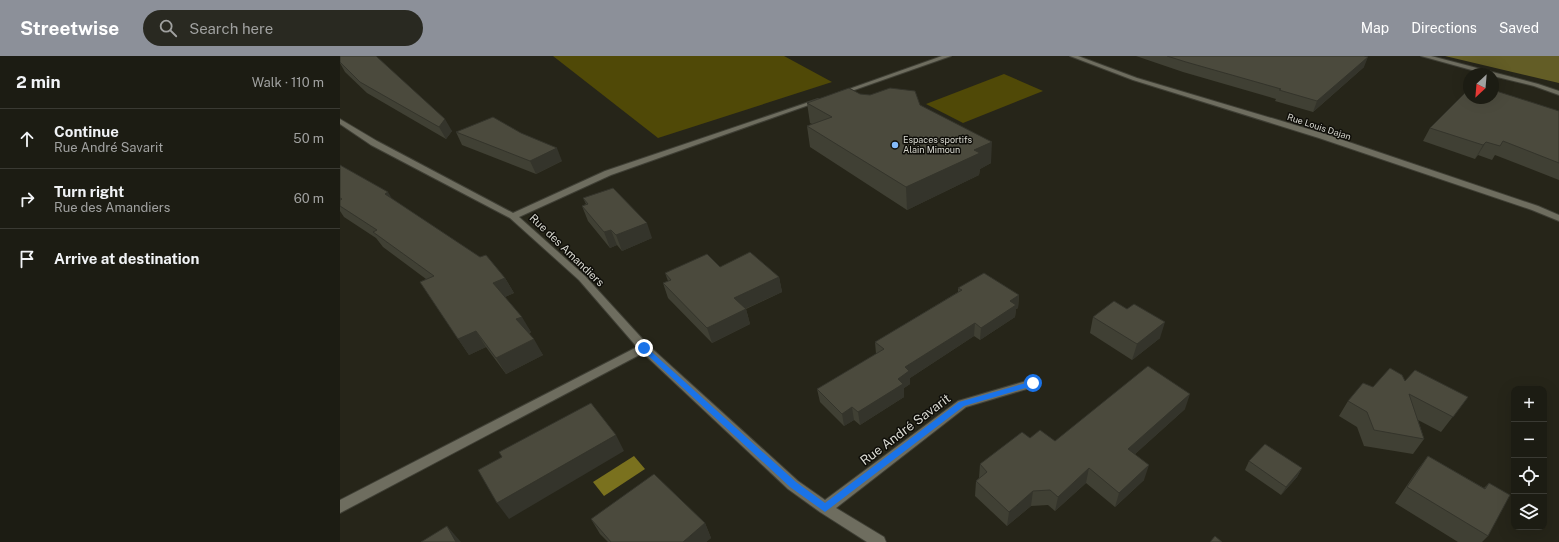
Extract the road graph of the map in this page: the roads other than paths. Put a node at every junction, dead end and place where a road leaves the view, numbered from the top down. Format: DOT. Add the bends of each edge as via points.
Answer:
graph roads {
  1 [pos="948,56"];
  2 [pos="1073,56"];
  3 [pos="1424,56"];
  4 [pos="1559,93"];
  5 [pos="340,121"];
  6 [pos="513,216"];
  7 [pos="1559,218"];
  8 [pos="644,348"];
  9 [pos="1033,383"];
  10 [pos="340,507"];
  11 [pos="825,508"];
  12 [pos="879,542"];
  1 -- 6 [label="street" via="608,173"];
  2 -- 7 [label="street, Rue Louis Dajan" via="1128,77 1322,136"];
  3 -- 4 [label="street"];
  5 -- 6 [label="street, Rue des Amandiers" via="374,144"];
  6 -- 8 [label="street, Rue des Amandiers" via="582,278"];
  8 -- 10 [label="street"];
  8 -- 11 [label="street, Rue des Amandiers" via="793,485"];
  9 -- 11 [label="street, Rue André Savarit" via="962,404"];
  11 -- 12 [label="street, Rue des Amandiers"];
}
